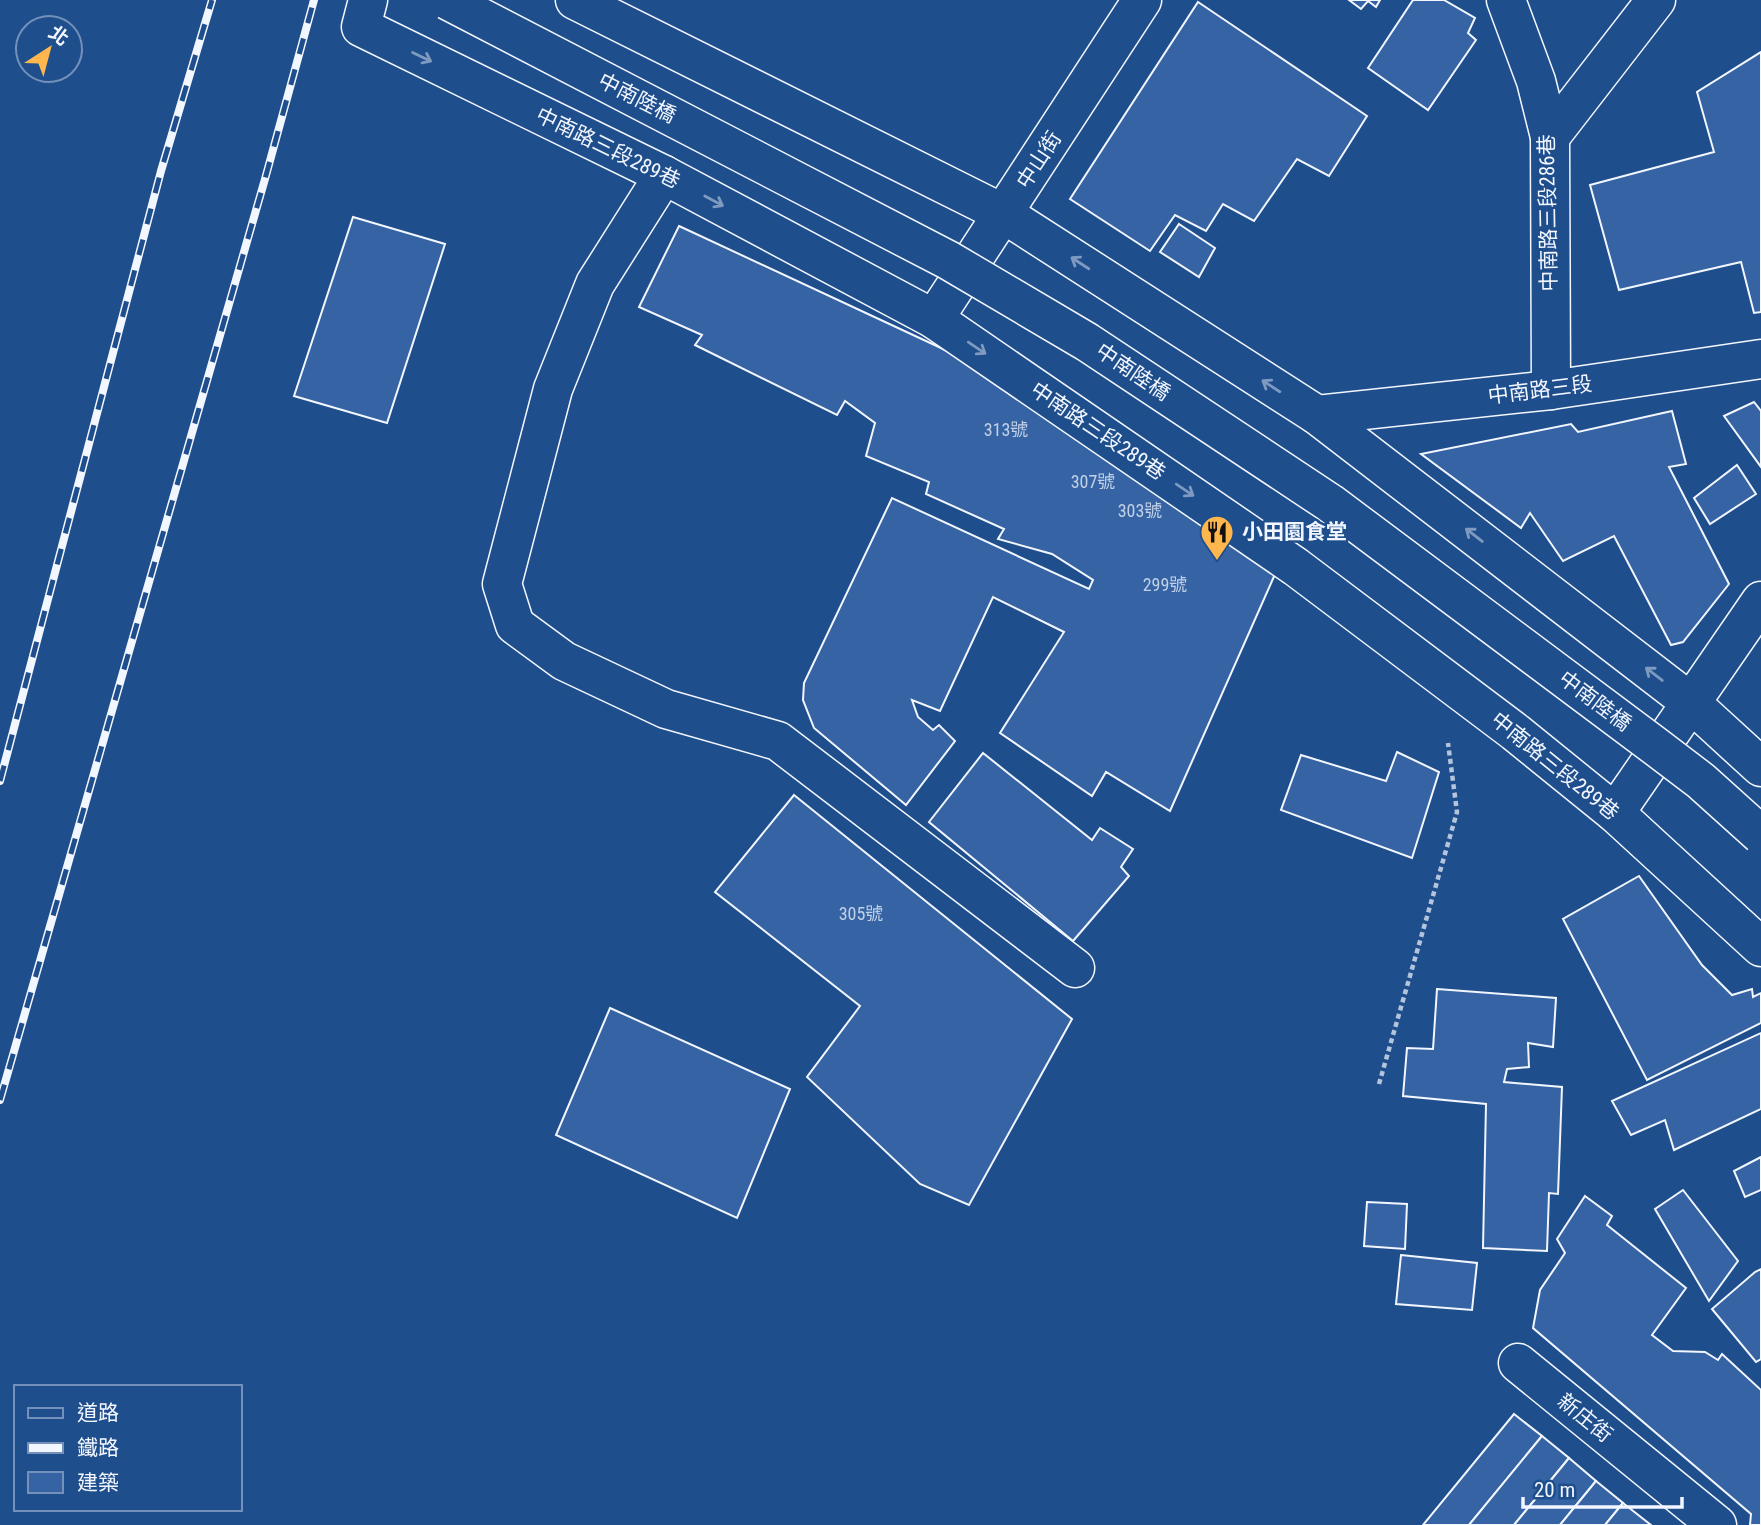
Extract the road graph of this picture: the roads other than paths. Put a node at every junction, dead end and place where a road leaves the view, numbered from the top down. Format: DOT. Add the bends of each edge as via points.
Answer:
graph roads {
  1 [pos="447,0"];
  2 [pos="575,0"];
  3 [pos="1142,0"];
  4 [pos="1507,0"];
  5 [pos="1656,0"];
  6 [pos="365,14"];
  7 [pos="1550,137"];
  8 [pos="664,175"];
  9 [pos="1003,214"];
  10 [pos="934,319"];
  11 [pos="1761,359"];
  12 [pos="1551,390"];
  13 [pos="1317,415"];
  14 [pos="1761,601"];
  15 [pos="1690,702"];
  16 [pos="1761,767"];
  17 [pos="1615,813"];
  18 [pos="1761,835"];
  19 [pos="1761,947"];
  20 [pos="1075,968"];
  21 [pos="1518,1363"];
  22 [pos="1717,1525"];
  1 -- 18 [label="main road, 中南陸橋, bridge" via="948,260 1087,342 1330,503 1656,746"];
  2 -- 9 [label="main road"];
  3 -- 9 [label="main road, 中山街"];
  4 -- 7 [label="main road, 中南路三段286巷"];
  5 -- 7 [label="main road"];
  6 -- 8 [label="main road, 中南路三段289巷, one-way"];
  7 -- 12 [label="main road, 中南路三段286巷"];
  8 -- 10 [label="main road, 中南路三段289巷, one-way"];
  8 -- 20 [label="main road" via="595,284 553,389 502,584 515,625 564,661 666,709 778,741"];
  9 -- 10 [label="main road, 中山街"];
  13 -- 9 [label="main road, one-way"];
  10 -- 17 [label="main road, 中南路三段289巷, one-way" via="1296,567"];
  11 -- 12 [label="main road, 中南路三段"];
  12 -- 13 [label="main road, 中南路三段"];
  15 -- 13 [label="main road, one-way"];
  14 -- 15 [label="main road"];
  15 -- 16 [label="main road"];
  15 -- 17 [label="main road"];
  17 -- 19 [label="main road, 中南路三段289巷"];
  21 -- 22 [label="main road, 新庄街"];
}
